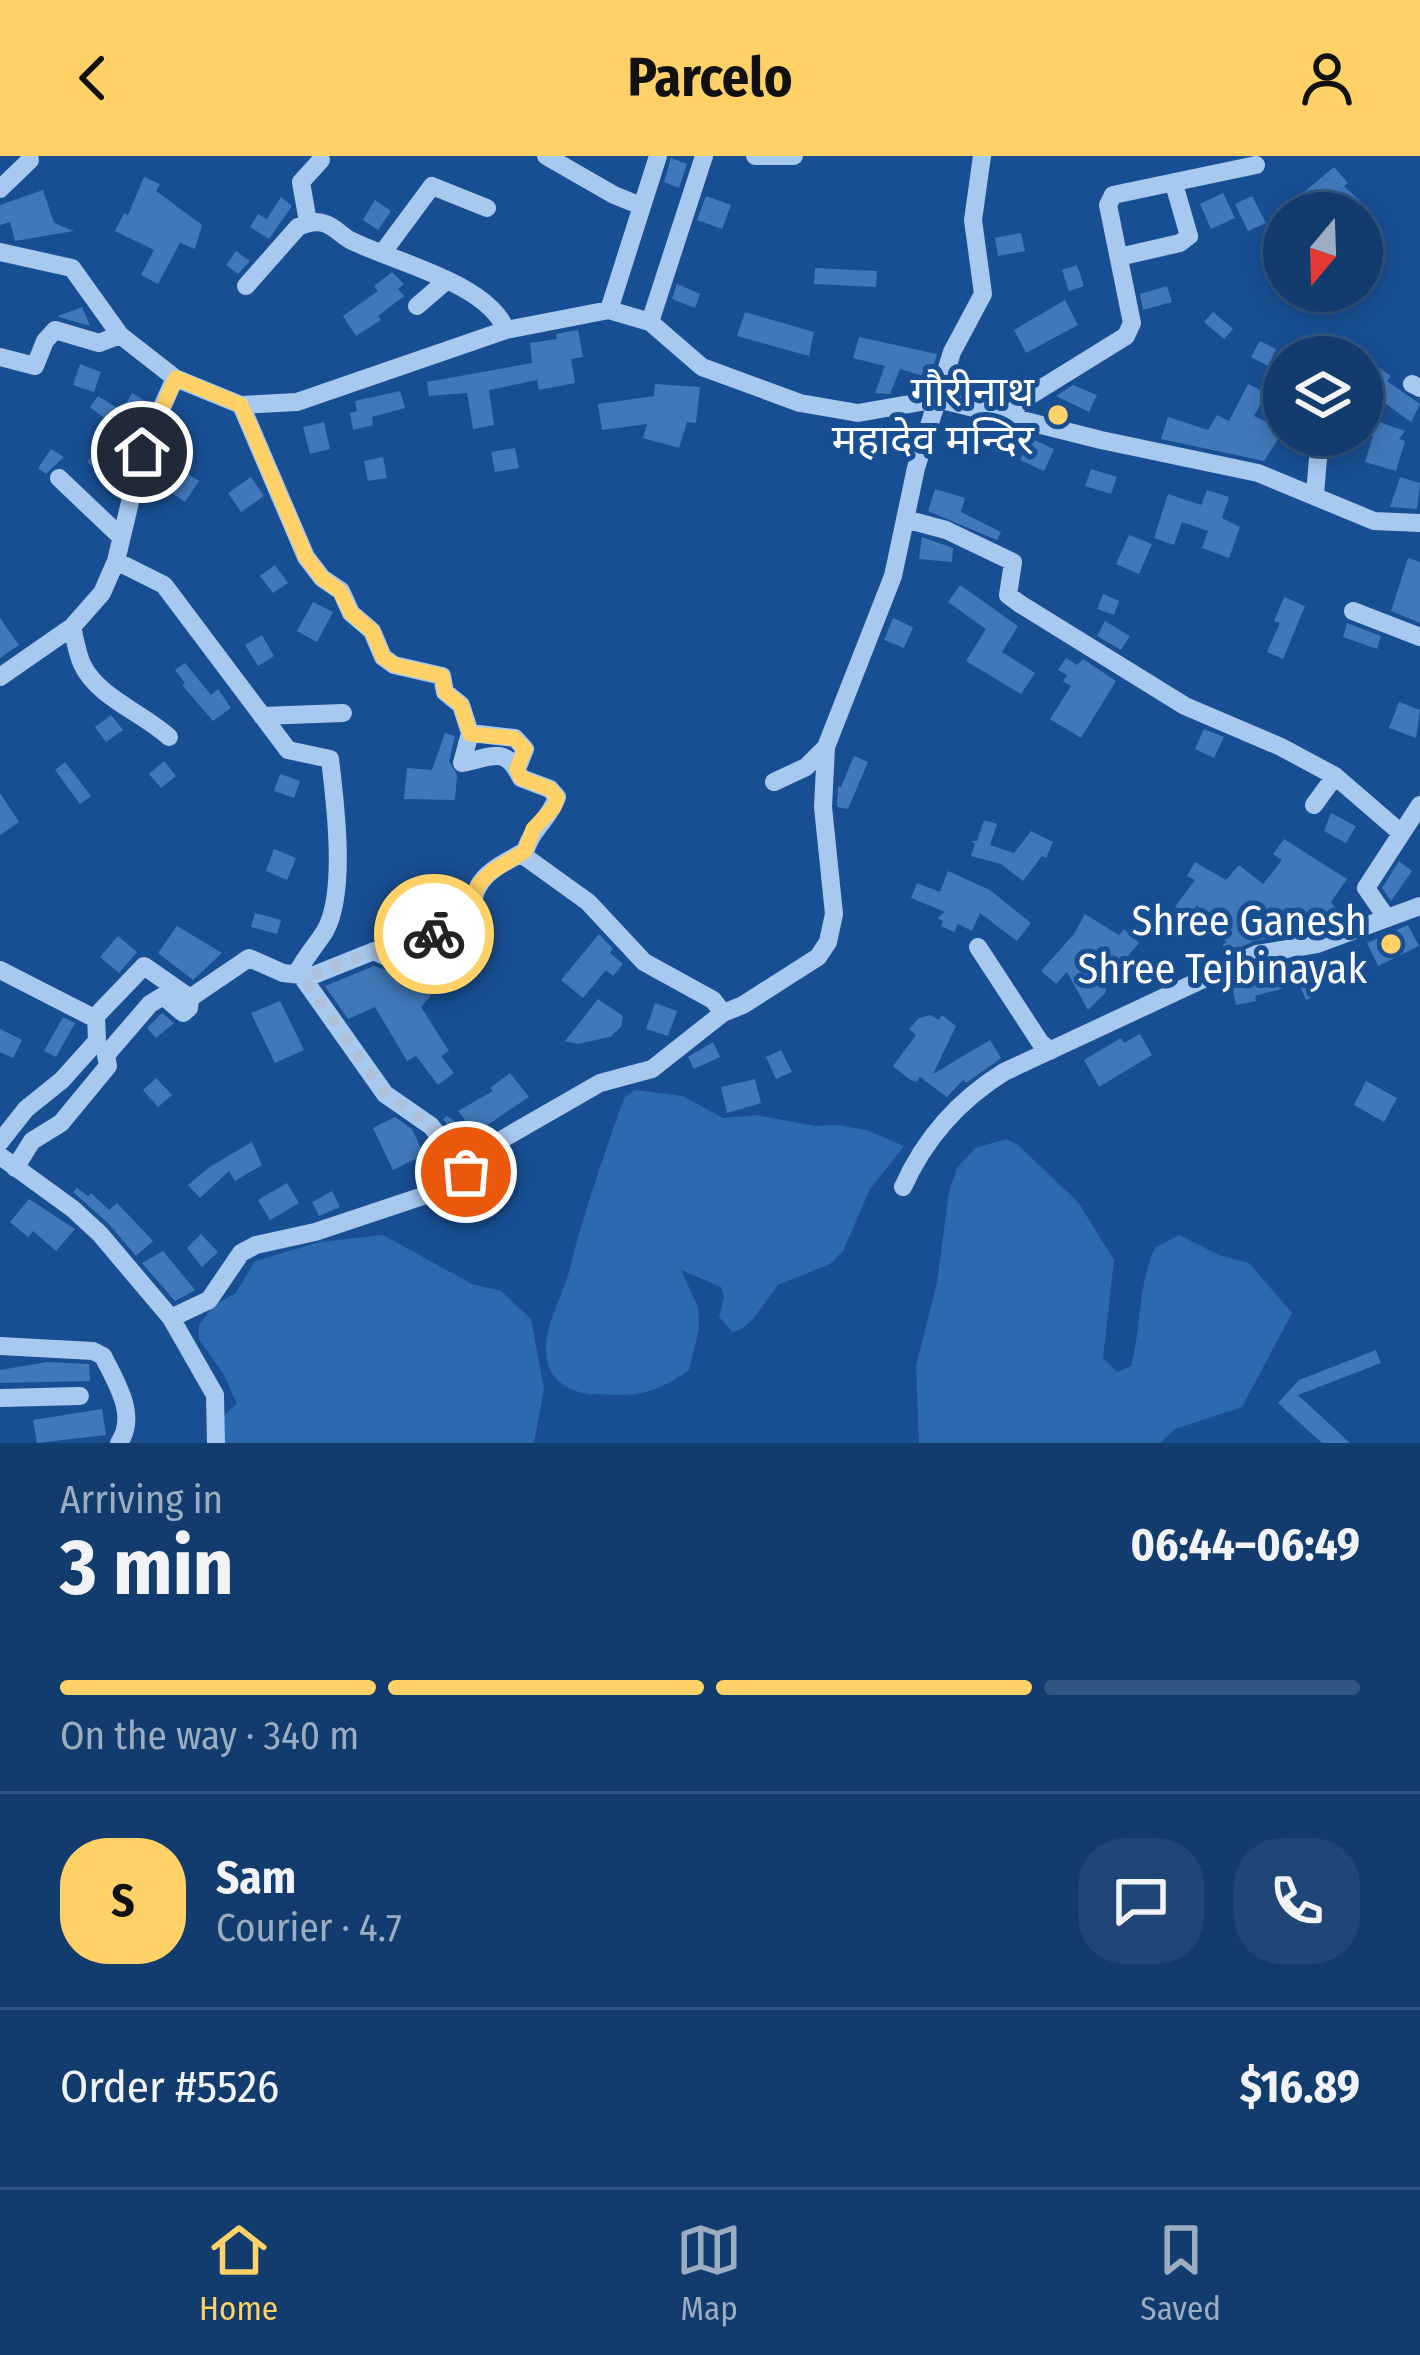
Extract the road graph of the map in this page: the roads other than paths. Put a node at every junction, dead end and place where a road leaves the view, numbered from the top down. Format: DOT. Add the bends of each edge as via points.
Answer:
graph roads {
  1 [pos="546,156"];
  2 [pos="658,156"];
  3 [pos="704,156"];
  4 [pos="755,156"];
  5 [pos="794,156"];
  6 [pos="982,156"];
  7 [pos="31,160"];
  8 [pos="321,160"];
  9 [pos="1256,165"];
  10 [pos="1174,184"];
  11 [pos="0,189"];
  12 [pos="640,206"];
  13 [pos="487,208"];
  14 [pos="308,222"];
  15 [pos="0,252"];
  16 [pos="383,252"];
  17 [pos="1119,257"];
  18 [pos="445,282"];
  19 [pos="246,286"];
  20 [pos="417,306"];
  21 [pos="609,310"];
  22 [pos="650,322"];
  23 [pos="506,330"];
  24 [pos="120,335"];
  25 [pos="0,357"];
  26 [pos="176,378"];
  27 [pos="938,399"];
  28 [pos="241,405"];
  29 [pos="1010,416"];
  30 [pos="1319,456"];
  31 [pos="58,478"];
  32 [pos="1316,494"];
  33 [pos="905,519"];
  34 [pos="1420,523"];
  35 [pos="122,537"];
  36 [pos="116,561"];
  37 [pos="1353,611"];
  38 [pos="72,627"];
  39 [pos="1420,637"];
  40 [pos="0,677"];
  41 [pos="1136,678"];
  42 [pos="1124,699"];
  43 [pos="344,713"];
  44 [pos="262,716"];
  45 [pos="470,734"];
  46 [pos="170,737"];
  47 [pos="826,747"];
  48 [pos="517,769"];
  49 [pos="1335,776"];
  50 [pos="774,782"];
  51 [pos="1314,805"];
  52 [pos="1420,805"];
  53 [pos="1400,833"];
  54 [pos="525,851"];
  55 [pos="1420,907"];
  56 [pos="1386,916"];
  57 [pos="978,947"];
  58 [pos="0,970"];
  59 [pos="303,977"];
  60 [pos="190,998"];
  61 [pos="723,1013"];
  62 [pos="96,1019"];
  63 [pos="1050,1051"];
  64 [pos="0,1142"];
  65 [pos="8,1162"];
  66 [pos="466,1172"];
  67 [pos="903,1187"];
  68 [pos="171,1318"];
  69 [pos="0,1346"];
  70 [pos="80,1396"];
  71 [pos="0,1398"];
  72 [pos="118,1443"];
  73 [pos="216,1443"];
  1 -- 12 [label="street"];
  2 -- 12 [label="street"];
  3 -- 22 [label="street"];
  4 -- 5 [label="street"];
  6 -- 27 [label="street" via="973,220 983,294"];
  7 -- 11 [label="street"];
  8 -- 14 [label="street" via="301,182"];
  9 -- 10 [label="street"];
  10 -- 17 [label="street" via="1114,195 1108,205"];
  10 -- 17 [label="street" via="1190,236"];
  12 -- 21 [label="street"];
  13 -- 16 [label="street" via="432,186"];
  14 -- 16 [label="street"];
  14 -- 19 [label="street"];
  15 -- 24 [label="street" via="72,268"];
  16 -- 18 [label="street"];
  17 -- 29 [label="street" via="1132,312 1126,336"];
  18 -- 20 [label="street"];
  18 -- 23 [label="street" via="489,304"];
  21 -- 22 [label="street"];
  21 -- 23 [label="street"];
  22 -- 27 [label="street" via="702,367 800,404 858,412"];
  23 -- 28 [label="street" via="297,402"];
  24 -- 25 [label="street" via="99,344 55,330 34,366"];
  24 -- 26 [label="street"];
  26 -- 28 [label="street"];
  26 -- 35 [label="street" via="142,452"];
  27 -- 29 [label="street"];
  27 -- 33 [label="street"];
  28 -- 45 [label="street" via="306,557 372,631 383,657 442,676"];
  29 -- 32 [label="street" via="1258,473"];
  30 -- 32 [label="street"];
  31 -- 35 [label="street"];
  32 -- 34 [label="street" via="1375,521"];
  33 -- 41 [label="street" via="1013,562 1008,596"];
  33 -- 47 [label="street" via="893,576"];
  35 -- 36 [label="street"];
  36 -- 38 [label="street" via="102,593"];
  36 -- 44 [label="street" via="164,585 196,641"];
  37 -- 39 [label="street"];
  38 -- 40 [label="street"];
  38 -- 46 [label="street" via="83,667 106,694"];
  41 -- 42 [label="street"];
  41 -- 49 [label="street"];
  43 -- 44 [label="street"];
  44 -- 59 [label="street" via="288,750 330,759 340,833 331,911 298,971"];
  45 -- 48 [label="street" via="514,738 525,749"];
  45 -- 48 [label="street" via="462,763 502,755"];
  47 -- 50 [label="street"];
  47 -- 61 [label="street" via="834,914 828,942 818,957"];
  48 -- 54 [label="street" via="557,797"];
  49 -- 51 [label="street"];
  49 -- 53 [label="street"];
  52 -- 53 [label="street"];
  53 -- 56 [label="street" via="1366,888"];
  54 -- 59 [label="street" via="478,885 463,917 422,942 389,958 374,951"];
  54 -- 61 [label="street" via="644,962"];
  55 -- 56 [label="street"];
  56 -- 63 [label="street" via="1317,944 1257,954"];
  57 -- 63 [label="street"];
  58 -- 62 [label="street"];
  59 -- 60 [label="street" via="248,958"];
  59 -- 66 [label="street" via="385,1094 431,1126"];
  60 -- 62 [label="street" via="144,966"];
  60 -- 65 [label="street" via="183,1013 163,995 149,1004 61,1123"];
  61 -- 66 [label="street" via="652,1069 600,1083 501,1140"];
  62 -- 64 [label="street" via="98,1041"];
  63 -- 67 [label="street" via="976,1089 932,1136"];
  65 -- 68 [label="street" via="100,1234"];
  66 -- 68 [label="street" via="432,1192 256,1245 241,1253 209,1300"];
  68 -- 73 [label="street" via="215,1395"];
  69 -- 72 [label="street" via="103,1356 128,1413"];
  70 -- 71 [label="street"];
}
